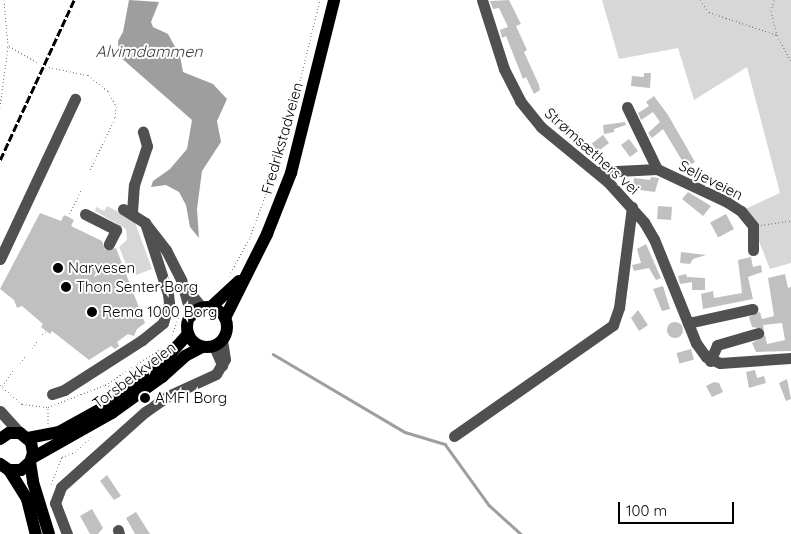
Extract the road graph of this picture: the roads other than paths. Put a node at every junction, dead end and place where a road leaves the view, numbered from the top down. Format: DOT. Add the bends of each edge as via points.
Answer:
graph roads {
  1 [pos="334,0"];
  2 [pos="482,0"];
  3 [pos="75,100"];
  4 [pos="627,107"];
  5 [pos="143,132"];
  6 [pos="657,169"];
  7 [pos="597,172"];
  8 [pos="632,207"];
  9 [pos="85,214"];
  10 [pos="145,223"];
  11 [pos="109,244"];
  12 [pos="753,250"];
  13 [pos="0,259"];
  14 [pos="172,259"];
  15 [pos="159,265"];
  16 [pos="243,278"];
  17 [pos="181,280"];
  18 [pos="206,308"];
  19 [pos="752,309"];
  20 [pos="191,316"];
  21 [pos="225,318"];
  22 [pos="688,323"];
  23 [pos="758,333"];
  24 [pos="188,334"];
  25 [pos="213,344"];
  26 [pos="791,358"];
  27 [pos="710,361"];
  28 [pos="52,394"];
  29 [pos="0,411"];
  30 [pos="0,428"];
  31 [pos="0,434"];
  32 [pos="24,436"];
  33 [pos="454,436"];
  34 [pos="0,439"];
  35 [pos="31,460"];
  36 [pos="3,468"];
  37 [pos="36,534"];
  38 [pos="49,534"];
  39 [pos="67,534"];
  1 -- 16 [label="main road, Fredrikstadveien" via="291,173 267,234"];
  2 -- 7 [label="street, Strømsæthers vei" via="504,69 520,101 541,127"];
  3 -- 13 [label="street"];
  4 -- 6 [label="street"];
  5 -- 10 [label="street" via="147,146 127,210"];
  6 -- 7 [label="street"];
  6 -- 12 [label="street, Seljeveien" via="741,211 753,226"];
  7 -- 8 [label="street, Strømsæthers vei"];
  8 -- 22 [label="street, Strømsæthers vei" via="654,239"];
  8 -- 33 [label="street" via="616,320 605,333"];
  9 -- 11 [label="street" via="116,230"];
  10 -- 14 [label="street"];
  10 -- 15 [label="street"];
  14 -- 15 [label="street"];
  14 -- 17 [label="street"];
  15 -- 28 [label="street" via="169,304 162,323 127,349"];
  16 -- 18 [label="main road, Fredrikstadveien"];
  16 -- 21 [label="main road, Fredrikstadveien"];
  17 -- 18 [label="street"];
  17 -- 20 [label="street"];
  18 -- 20 [label="main road"];
  18 -- 21 [label="main road"];
  19 -- 22 [label="street"];
  20 -- 24 [label="main road"];
  21 -- 25 [label="main road" via="227,330"];
  22 -- 27 [label="street, Strømsæthers vei" via="696,343"];
  23 -- 27 [label="street" via="717,345"];
  24 -- 25 [label="main road"];
  24 -- 32 [label="main road, Torsbekkveien" via="155,371 104,408 59,432"];
  25 -- 35 [label="main road, Torsbekkveien" via="184,356 118,409"];
  25 -- 39 [label="street" via="222,365 210,378 183,388 145,412 61,487 56,496 58,514"];
  26 -- 27 [label="street" via="751,363"];
  29 -- 32 [label="street"];
  30 -- 31 [label="street"];
  32 -- 34 [label="main road, Torsbekkveien" via="8,433"];
  32 -- 35 [label="main road" via="33,448"];
  35 -- 36 [label="main road, Torsbekkveien" via="21,470"];
  35 -- 38 [label="main road" via="33,482"];
  36 -- 37 [label="main road" via="27,498"];
}
